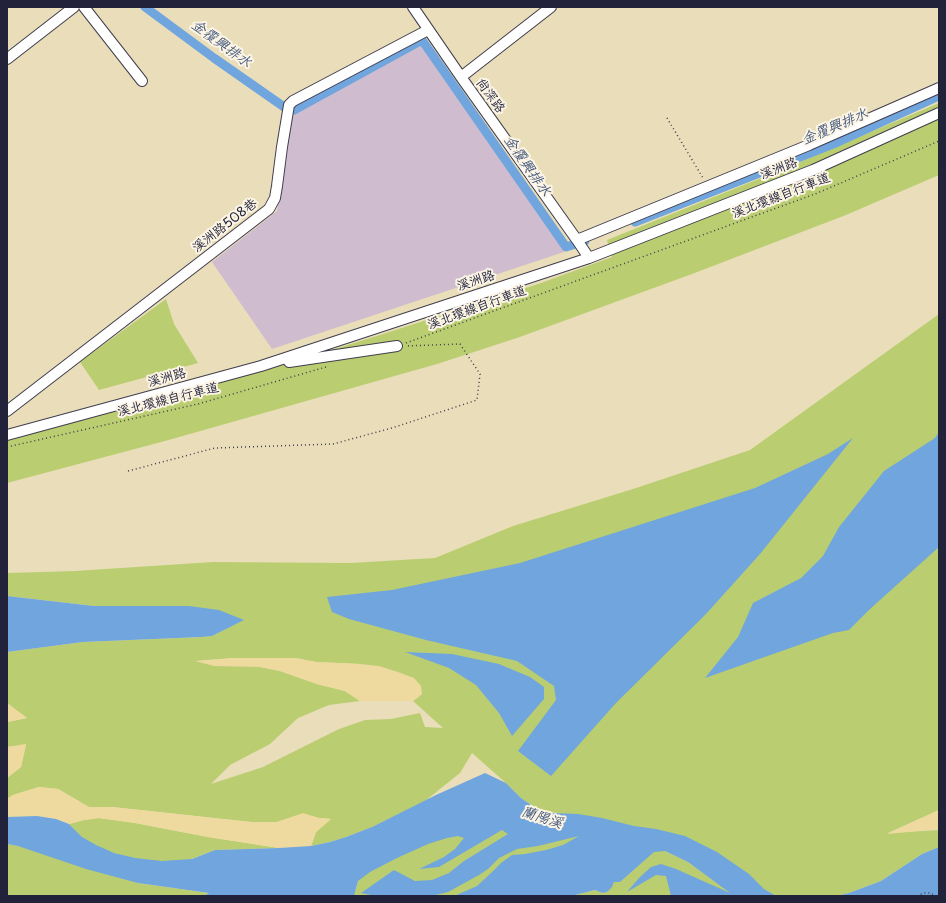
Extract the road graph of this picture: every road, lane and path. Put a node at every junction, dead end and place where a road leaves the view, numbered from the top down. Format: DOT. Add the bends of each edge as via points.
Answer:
graph roads {
  1 [pos="74,7"];
  2 [pos="84,7"];
  3 [pos="413,7"];
  4 [pos="551,7"];
  5 [pos="428,30"];
  6 [pos="7,60"];
  7 [pos="461,77"];
  8 [pos="142,81"];
  9 [pos="939,88"];
  10 [pos="939,113"];
  11 [pos="667,118"];
  12 [pos="939,141"];
  13 [pos="708,186"];
  14 [pos="577,240"];
  15 [pos="589,258"];
  16 [pos="398,346"];
  17 [pos="261,366"];
  18 [pos="328,366"];
  19 [pos="7,411"];
  20 [pos="7,434"];
  21 [pos="7,447"];
  22 [pos="128,471"];
  23 [pos="917,896"];
  24 [pos="935,896"];
  1 -- 6 [label="street"];
  2 -- 8 [label="street"];
  3 -- 5 [label="street, 尚深路"];
  4 -- 7 [label="street"];
  5 -- 7 [label="street, 尚深路"];
  5 -- 19 [label="street, 溪洲路508巷" via="293,101 290,104 282,146 275,198 269,209"];
  7 -- 14 [label="street, 尚深路"];
  9 -- 13 [label="street"];
  10 -- 15 [label="street, 溪洲路" via="813,170"];
  11 -- 13 [label="path"];
  12 -- 16 [label="path, 溪北環線自行車道" via="815,194"];
  13 -- 14 [label="street"];
  14 -- 15 [label="street, 尚深路"];
  15 -- 17 [label="street, 溪洲路"];
  16 -- 17 [label="street"];
  16 -- 22 [label="path" via="460,344 480,374 477,400 333,444 216,448"];
  17 -- 20 [label="street, 溪洲路"];
  18 -- 21 [label="path, 溪北環線自行車道" via="198,404"];
  23 -- 24 [label="path" via="924,893"];
}
